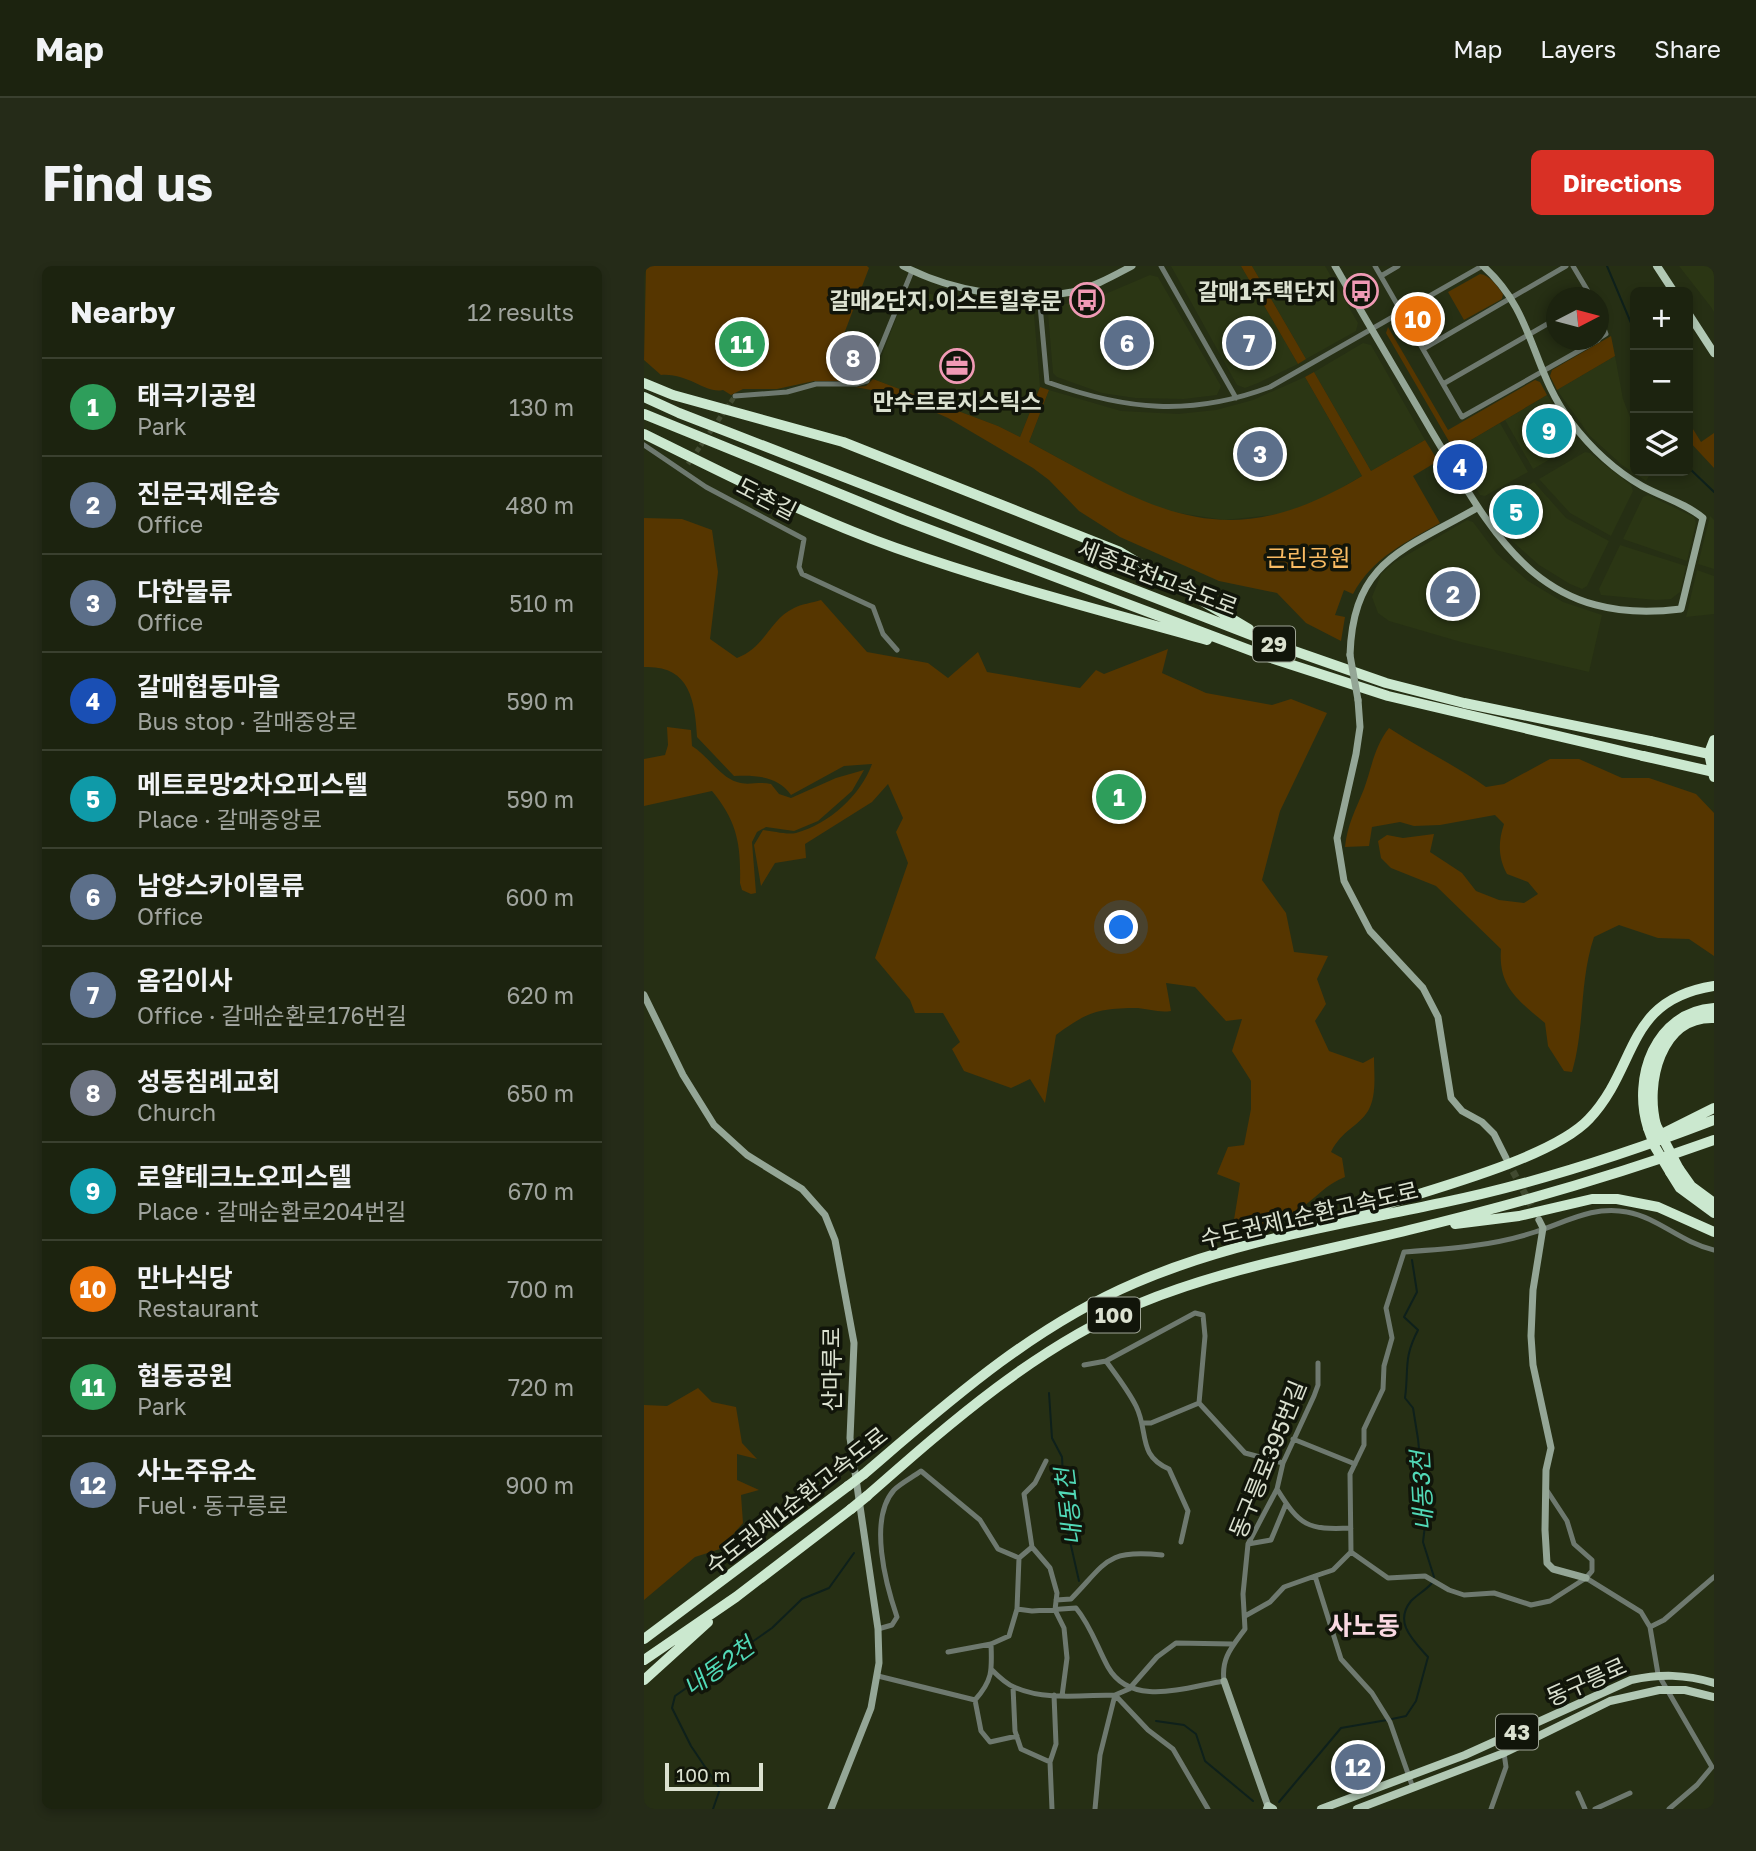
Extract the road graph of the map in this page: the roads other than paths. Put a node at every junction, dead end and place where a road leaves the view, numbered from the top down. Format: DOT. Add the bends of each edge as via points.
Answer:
graph roads {
  1 [pos="903,266"];
  2 [pos="1132,266"];
  3 [pos="1161,266"];
  4 [pos="1335,266"];
  5 [pos="1375,266"];
  6 [pos="1398,266"];
  7 [pos="1483,266"];
  8 [pos="1566,266"];
  9 [pos="1573,266"];
  10 [pos="1657,266"];
  11 [pos="912,271"];
  12 [pos="1381,276"];
  13 [pos="1585,287"];
  14 [pos="1671,287"];
  15 [pos="1039,294"];
  16 [pos="1512,297"];
  17 [pos="1401,312"];
  18 [pos="1693,321"];
  19 [pos="1546,325"];
  20 [pos="1371,330"];
  21 [pos="1530,334"];
  22 [pos="1423,349"];
  23 [pos="1579,350"];
  24 [pos="1714,353"];
  25 [pos="1542,371"];
  26 [pos="644,383"];
  27 [pos="1443,384"];
  28 [pos="735,396"];
  29 [pos="644,397"];
  30 [pos="1236,398"];
  31 [pos="644,414"];
  32 [pos="644,434"];
  33 [pos="644,445"];
  34 [pos="688,464"];
  35 [pos="685,471"];
  36 [pos="1476,508"];
  37 [pos="1274,644"];
  38 [pos="897,650"];
  39 [pos="1268,657"];
  40 [pos="1714,740"];
  41 [pos="1714,755"];
  42 [pos="1714,772"];
  43 [pos="1714,777"];
  44 [pos="1714,986"];
  45 [pos="644,995"];
  46 [pos="1714,1008"];
  47 [pos="1714,1018"];
  48 [pos="1714,1108"];
  49 [pos="1714,1120"];
  50 [pos="1652,1127"];
  51 [pos="1714,1140"];
  52 [pos="1636,1147"];
  53 [pos="1506,1158"];
  54 [pos="1675,1170"];
  55 [pos="1714,1203"];
  56 [pos="1714,1213"];
  57 [pos="1541,1224"];
  58 [pos="1309,1230"];
  59 [pos="1409,1230"];
  60 [pos="1714,1232"];
  61 [pos="1714,1250"];
  62 [pos="1106,1360"];
  63 [pos="1318,1363"];
  64 [pos="1084,1365"];
  65 [pos="1199,1403"];
  66 [pos="1143,1423"];
  67 [pos="1293,1439"];
  68 [pos="1046,1461"];
  69 [pos="1283,1463"];
  70 [pos="1354,1464"];
  71 [pos="1277,1489"];
  72 [pos="1546,1489"];
  73 [pos="1286,1504"];
  74 [pos="1351,1528"];
  75 [pos="1181,1542"];
  76 [pos="1248,1544"];
  77 [pos="1032,1547"];
  78 [pos="1351,1552"];
  79 [pos="1162,1555"];
  80 [pos="1019,1558"];
  81 [pos="1315,1576"];
  82 [pos="1714,1577"];
  83 [pos="1586,1578"];
  84 [pos="1056,1600"];
  85 [pos="721,1608"];
  86 [pos="1017,1609"];
  87 [pos="1055,1610"];
  88 [pos="1245,1616"];
  89 [pos="1650,1627"];
  90 [pos="878,1629"];
  91 [pos="644,1639"];
  92 [pos="991,1644"];
  93 [pos="1233,1644"];
  94 [pos="948,1652"];
  95 [pos="644,1660"];
  96 [pos="992,1670"];
  97 [pos="1658,1674"];
  98 [pos="878,1676"];
  99 [pos="644,1680"];
  100 [pos="1224,1681"];
  101 [pos="1714,1683"];
  102 [pos="1013,1687"];
  103 [pos="1129,1689"];
  104 [pos="1667,1690"];
  105 [pos="1054,1695"];
  106 [pos="1115,1695"];
  107 [pos="1062,1696"];
  108 [pos="1714,1697"];
  109 [pos="975,1700"];
  110 [pos="1017,1736"];
  111 [pos="1504,1753"];
  112 [pos="1049,1762"];
  113 [pos="1713,1767"];
  114 [pos="1409,1776"];
  115 [pos="1413,1788"];
  116 [pos="1578,1793"];
  117 [pos="1630,1793"];
  118 [pos="1269,1808"];
  119 [pos="831,1809"];
  120 [pos="1052,1809"];
  121 [pos="1095,1809"];
  122 [pos="1208,1809"];
  123 [pos="1321,1809"];
  124 [pos="1357,1809"];
  125 [pos="1491,1809"];
  126 [pos="1584,1809"];
  127 [pos="1595,1809"];
  128 [pos="1669,1809"];
  1 -- 11 [label="street"];
  2 -- 15 [label="street" via="1073,292"];
  3 -- 30 [label="street"];
  4 -- 20 [label="street"];
  5 -- 12 [label="street"];
  6 -- 12 [label="street"];
  7 -- 16 [label="street"];
  7 -- 17 [label="street"];
  8 -- 16 [label="street"];
  9 -- 13 [label="street"];
  10 -- 14 [label="main road"];
  11 -- 15 [label="street" via="975,291"];
  11 -- 28 [label="street" via="867,381"];
  12 -- 17 [label="street"];
  15 -- 30 [label="street" via="1047,382 1095,398 1150,407"];
  16 -- 21 [label="street"];
  16 -- 22 [label="street"];
  17 -- 20 [label="street"];
  17 -- 22 [label="street"];
  18 -- 24 [label="main road"];
  19 -- 21 [label="street"];
  20 -- 30 [label="street" via="1278,383"];
  20 -- 36 [label="street"];
  21 -- 25 [label="street"];
  21 -- 27 [label="street"];
  22 -- 27 [label="street"];
  23 -- 25 [label="street"];
  25 -- 27 [label="street" via="1462,417"];
  25 -- 36 [label="street" via="1558,404 1588,444 1641,486 1703,518 1681,609 1622,609 1569,595 1516,559"];
  26 -- 37 [label="highway" via="843,442 1120,552"];
  29 -- 37 [label="highway, 세종포천고속도로 / 29"];
  31 -- 39 [label="highway, 세종포천고속도로 / 29" via="904,520"];
  32 -- 39 [label="highway" via="774,499 894,548 1036,594"];
  33 -- 35 [label="street, 도촌길"];
  34 -- 35 [label="street"];
  35 -- 38 [label="street, 도촌길" via="804,539 802,574 873,607 883,634"];
  36 -- 53 [label="street, bridge" via="1397,554 1376,571 1356,604 1350,654 1360,727 1338,838 1344,881 1370,931 1423,988 1438,1017 1451,1098 1494,1134"];
  37 -- 41 [label="highway, 세종포천고속도로 / 29, bridge" via="1464,703"];
  39 -- 42 [label="highway, 세종포천고속도로 / 29, bridge" via="1388,696"];
  40 -- 43 [label="highway" via="1709,753"];
  44 -- 58 [label="highway" via="1678,995 1658,1008 1598,1107 1587,1121 1555,1143"];
  45 -- 90 [label="street, 산마루로" via="683,1075 714,1125 747,1155 802,1189 830,1224 854,1343 850,1438"];
  46 -- 50 [label="highway" via="1683,1015 1655,1045 1643,1083"];
  47 -- 50 [label="highway" via="1682,1027 1660,1056"];
  48 -- 52 [label="highway"];
  49 -- 52 [label="highway, 수도권제1순환고속도로 / 100"];
  50 -- 54 [label="highway, bridge"];
  51 -- 59 [label="highway, 수도권제1순환고속도로 / 100" via="1577,1187"];
  52 -- 58 [label="highway, 수도권제1순환고속도로 / 100" via="1444,1202"];
  54 -- 55 [label="highway"];
  54 -- 56 [label="highway" via="1681,1188"];
  57 -- 61 [label="street" via="1606,1209 1627,1212 1649,1218 1682,1240"];
  57 -- 70 [label="street" via="1468,1247 1404,1252 1386,1308 1392,1338 1382,1389"];
  57 -- 72 [label="street" via="1531,1336 1551,1448"];
  58 -- 91 [label="highway, 수도권제1순환고속도로 / 100, bridge" via="1246,1244 1133,1283 1017,1348 864,1474"];
  59 -- 60 [label="highway" via="1519,1216 1592,1199 1617,1199 1658,1207"];
  59 -- 85 [label="highway, 수도권제1순환고속도로 / 100, bridge" via="1209,1279 1095,1325 1033,1361"];
  62 -- 64 [label="street"];
  62 -- 65 [label="street" via="1195,1313 1203,1315"];
  62 -- 66 [label="street"];
  63 -- 67 [label="street, 동구릉로395번길" via="1318,1385"];
  65 -- 66 [label="street"];
  65 -- 69 [label="street" via="1245,1454"];
  66 -- 75 [label="street" via="1143,1440 1155,1463 1169,1469 1188,1511"];
  67 -- 69 [label="street, 동구릉로395번길"];
  67 -- 70 [label="street"];
  68 -- 77 [label="street" via="1024,1494"];
  69 -- 71 [label="street, 동구릉로395번길"];
  70 -- 74 [label="street" via="1350,1474"];
  71 -- 73 [label="street"];
  71 -- 76 [label="street, 동구릉로395번길"];
  72 -- 83 [label="street" via="1567,1521 1574,1544 1592,1560"];
  72 -- 83 [label="street" via="1547,1563"];
  73 -- 74 [label="street" via="1302,1524 1322,1530"];
  73 -- 76 [label="street" via="1271,1540"];
  74 -- 78 [label="street"];
  76 -- 88 [label="street, 동구릉로395번길"];
  77 -- 80 [label="street"];
  77 -- 84 [label="street" via="1050,1567"];
  78 -- 81 [label="street" via="1333,1570"];
  78 -- 83 [label="street" via="1388,1578 1415,1574 1464,1595 1494,1593 1531,1605 1550,1601"];
  79 -- 84 [label="street" via="1130,1552 1107,1559 1071,1599"];
  80 -- 86 [label="street"];
  80 -- 90 [label="street" via="998,1549 980,1520 921,1471 893,1490 884,1513 881,1559 897,1618 892,1625"];
  81 -- 88 [label="street" via="1284,1587 1270,1602"];
  81 -- 114 [label="street" via="1341,1658 1388,1719"];
  82 -- 89 [label="street"];
  83 -- 89 [label="street" via="1641,1612"];
  84 -- 87 [label="street"];
  85 -- 95 [label="highway, 수도권제1순환고속도로 / 100"];
  85 -- 99 [label="highway"];
  86 -- 87 [label="street"];
  86 -- 92 [label="street" via="1009,1636"];
  87 -- 103 [label="street" via="1076,1608 1109,1670"];
  87 -- 107 [label="street" via="1065,1628"];
  88 -- 93 [label="street, 동구릉로395번길" via="1245,1629"];
  89 -- 97 [label="street"];
  90 -- 98 [label="street, 산마루로"];
  92 -- 94 [label="street"];
  92 -- 96 [label="street"];
  93 -- 100 [label="street, 동구릉로395번길" via="1222,1665"];
  93 -- 103 [label="street" via="1176,1643"];
  96 -- 102 [label="street"];
  96 -- 109 [label="street" via="988,1686"];
  97 -- 101 [label="main road, 동구릉로 / 43"];
  97 -- 104 [label="street"];
  97 -- 114 [label="main road, 동구릉로 / 43" via="1604,1690 1527,1728"];
  98 -- 109 [label="street"];
  98 -- 119 [label="street, 산마루로" via="871,1708"];
  100 -- 103 [label="street" via="1156,1692"];
  100 -- 118 [label="street"];
  102 -- 105 [label="street"];
  102 -- 110 [label="street"];
  103 -- 106 [label="street"];
  104 -- 108 [label="main road, 동구릉로 / 43"];
  104 -- 111 [label="main road, 동구릉로 / 43" via="1610,1701"];
  104 -- 113 [label="street"];
  105 -- 107 [label="street"];
  105 -- 112 [label="street" via="1056,1744"];
  106 -- 107 [label="street"];
  106 -- 121 [label="street" via="1100,1755"];
  106 -- 122 [label="street" via="1173,1749"];
  109 -- 110 [label="street" via="981,1731 990,1742"];
  110 -- 112 [label="street" via="1021,1749"];
  111 -- 115 [label="main road, 동구릉로 / 43"];
  111 -- 125 [label="street" via="1506,1767"];
  112 -- 120 [label="street"];
  113 -- 128 [label="street"];
  114 -- 115 [label="street"];
  114 -- 123 [label="main road, 동구릉로 / 43"];
  115 -- 124 [label="main road, 동구릉로 / 43"];
  116 -- 126 [label="street"];
  117 -- 127 [label="street"];
}
